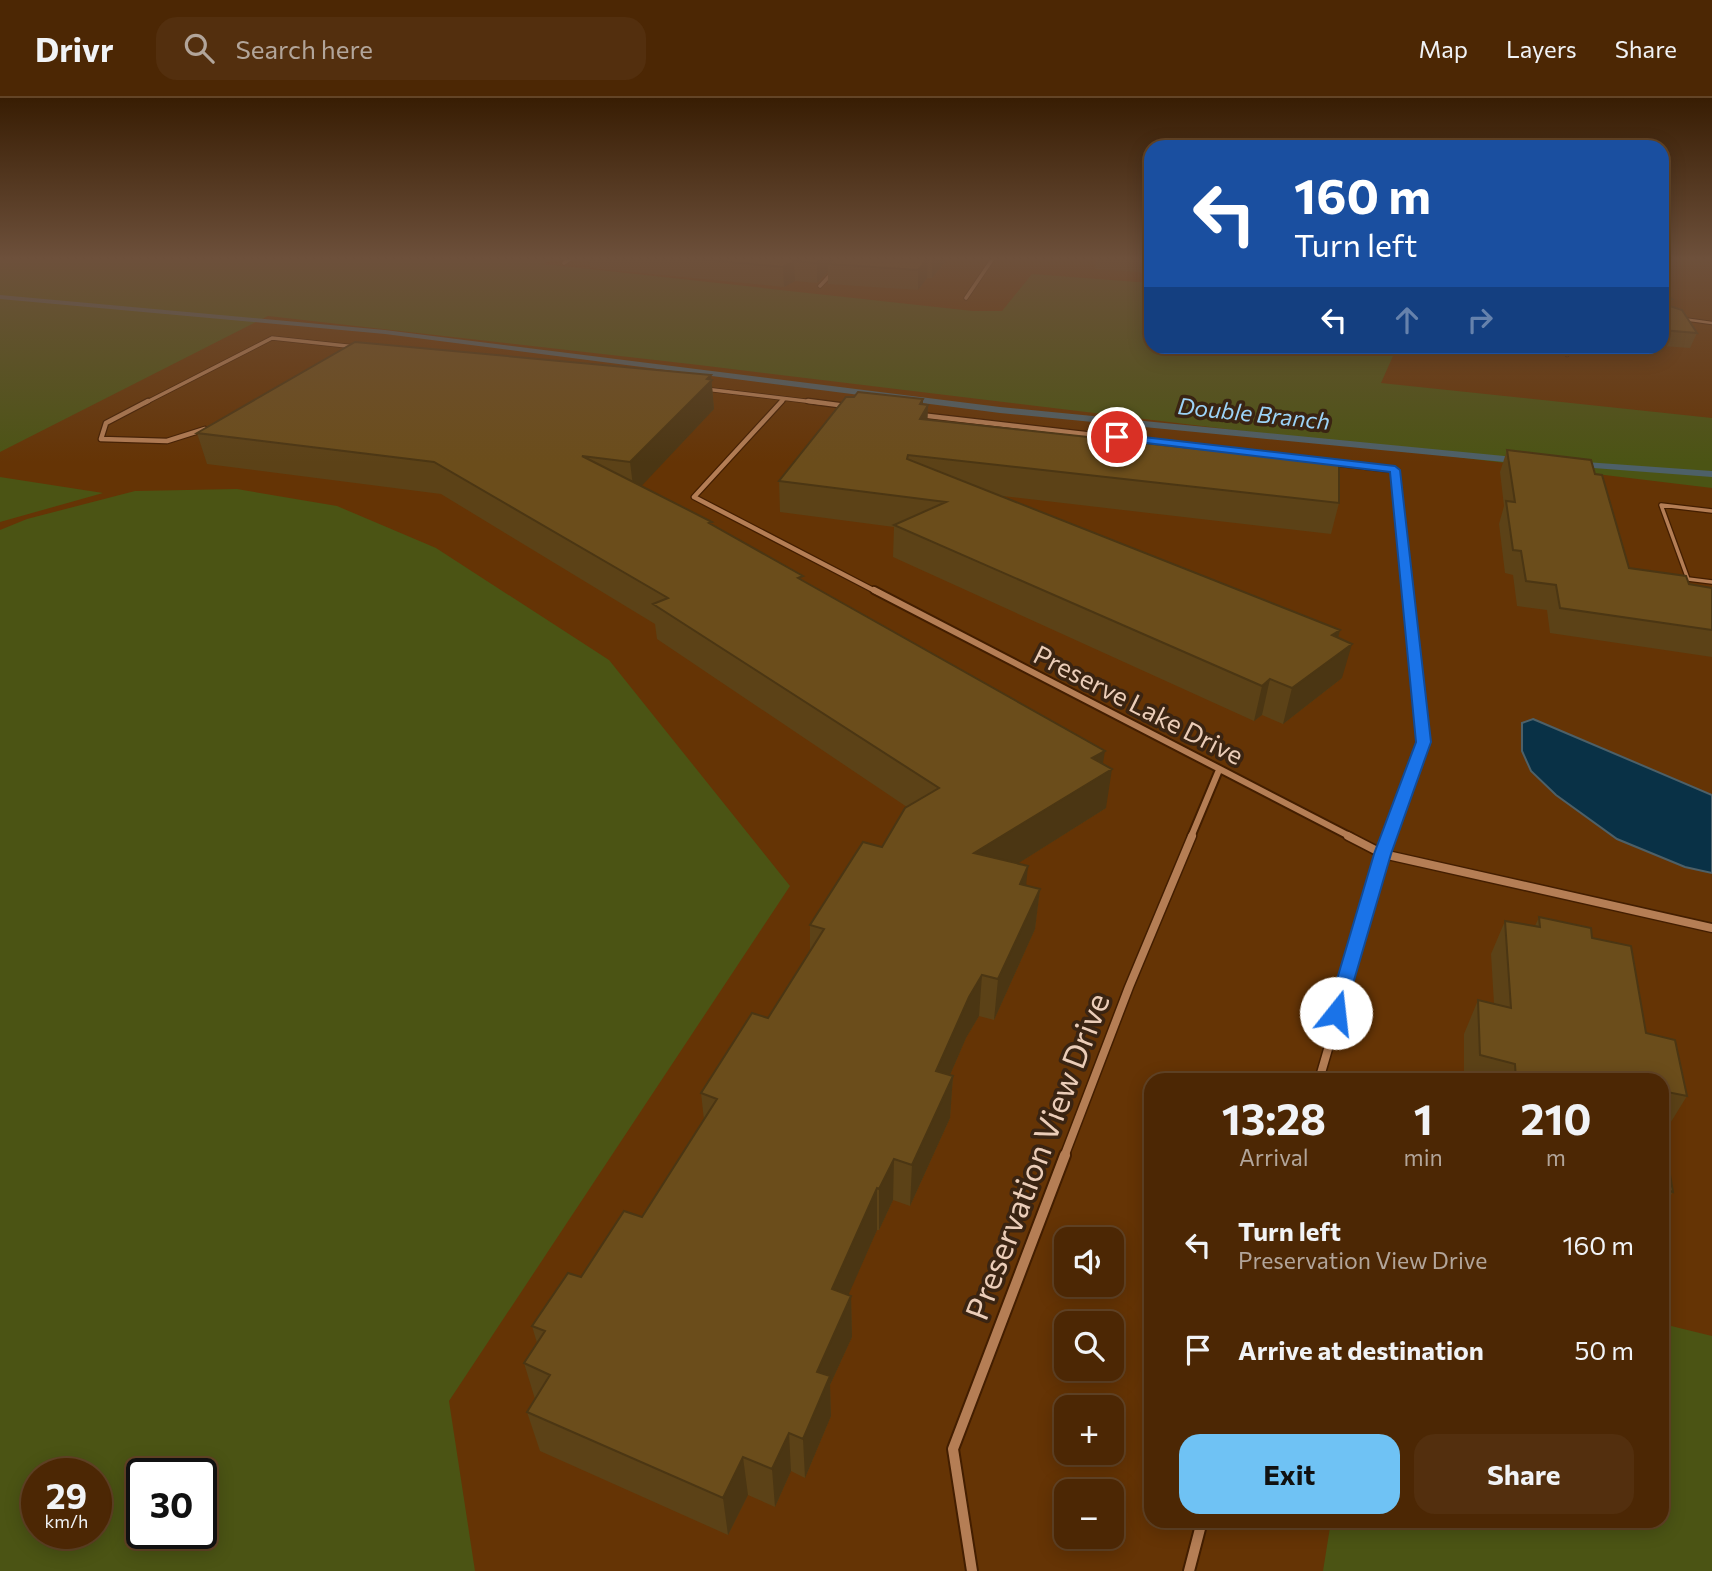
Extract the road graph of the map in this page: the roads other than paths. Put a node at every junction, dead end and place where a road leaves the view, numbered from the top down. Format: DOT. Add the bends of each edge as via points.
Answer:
graph roads {
  1 [pos="352,346"];
  2 [pos="366,348"];
  3 [pos="340,353"];
  4 [pos="703,389"];
  5 [pos="784,399"];
  6 [pos="853,407"];
  7 [pos="909,413"];
  8 [pos="208,428"];
  9 [pos="1712,511"];
  10 [pos="1712,582"];
  11 [pos="1219,769"];
  12 [pos="1382,854"];
  13 [pos="1712,928"];
  14 [pos="1321,1073"];
  15 [pos="1200,1528"];
  16 [pos="972,1571"];
  17 [pos="1189,1571"];
  1 -- 2 [label="street"];
  1 -- 3 [label="street"];
  1 -- 8 [label="street" via="272,338 106,423 101,439 146,445"];
  4 -- 5 [label="street"];
  5 -- 6 [label="street"];
  5 -- 11 [label="street, Preserve Lake Drive" via="694,497"];
  7 -- 12 [label="street" via="1395,470 1423,742"];
  9 -- 10 [label="lane" via="1661,505 1688,579"];
  11 -- 12 [label="street, Preserve Lake Drive"];
  11 -- 16 [label="street, Preservation View Drive" via="1129,987 953,1449"];
  12 -- 13 [label="street, Preserve Lake Drive"];
  12 -- 14 [label="street"];
  15 -- 17 [label="street"];
}
